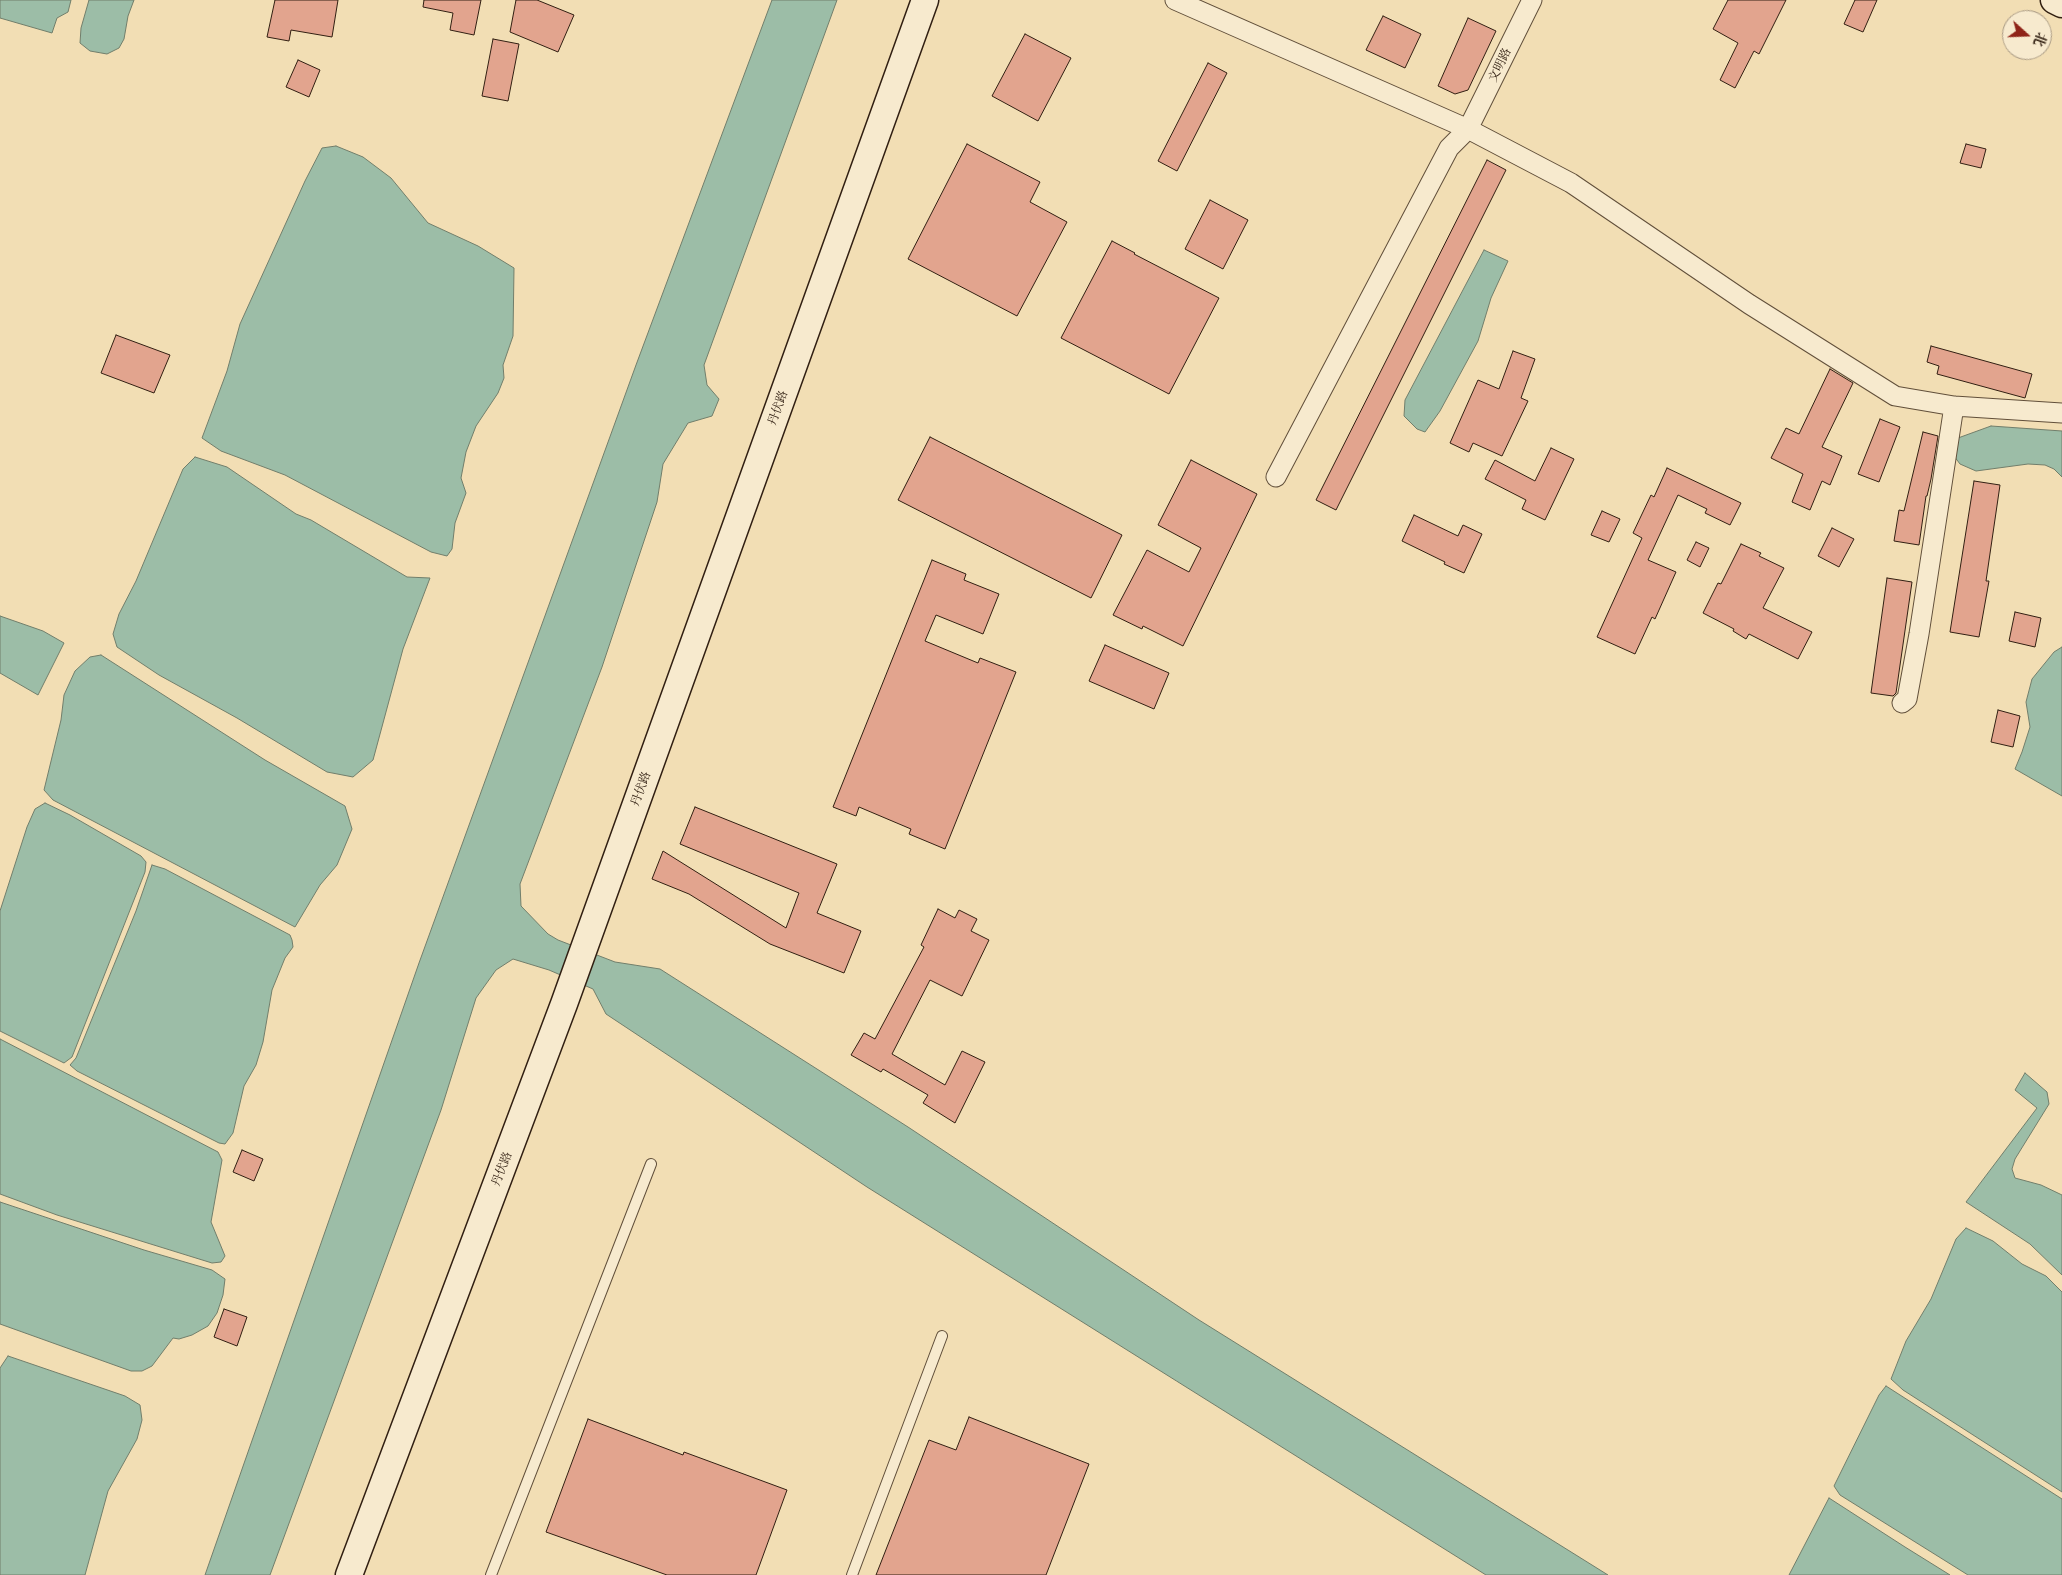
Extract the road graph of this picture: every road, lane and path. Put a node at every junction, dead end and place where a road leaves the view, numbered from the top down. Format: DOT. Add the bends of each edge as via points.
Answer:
graph roads {
  1 [pos="925,0"];
  2 [pos="1175,0"];
  3 [pos="1532,0"];
  4 [pos="2054,0"];
  5 [pos="2062,4"];
  6 [pos="1468,129"];
  7 [pos="1954,406"];
  8 [pos="2062,413"];
  9 [pos="1276,477"];
  10 [pos="1902,702"];
  11 [pos="651,1164"];
  12 [pos="942,1336"];
  13 [pos="349,1575"];
  14 [pos="491,1575"];
  15 [pos="852,1575"];
  1 -- 13 [label="main road, 丹伏路" via="564,1004"];
  2 -- 6 [label="street"];
  3 -- 6 [label="street, 文明路"];
  4 -- 5 [label="main road"];
  6 -- 7 [label="street" via="1571,183 1749,304 1895,396"];
  6 -- 9 [label="street, 文明路" via="1449,148"];
  7 -- 8 [label="street"];
  7 -- 10 [label="street" via="1919,634 1907,699"];
  11 -- 14 [label="lane"];
  12 -- 15 [label="lane"];
}
